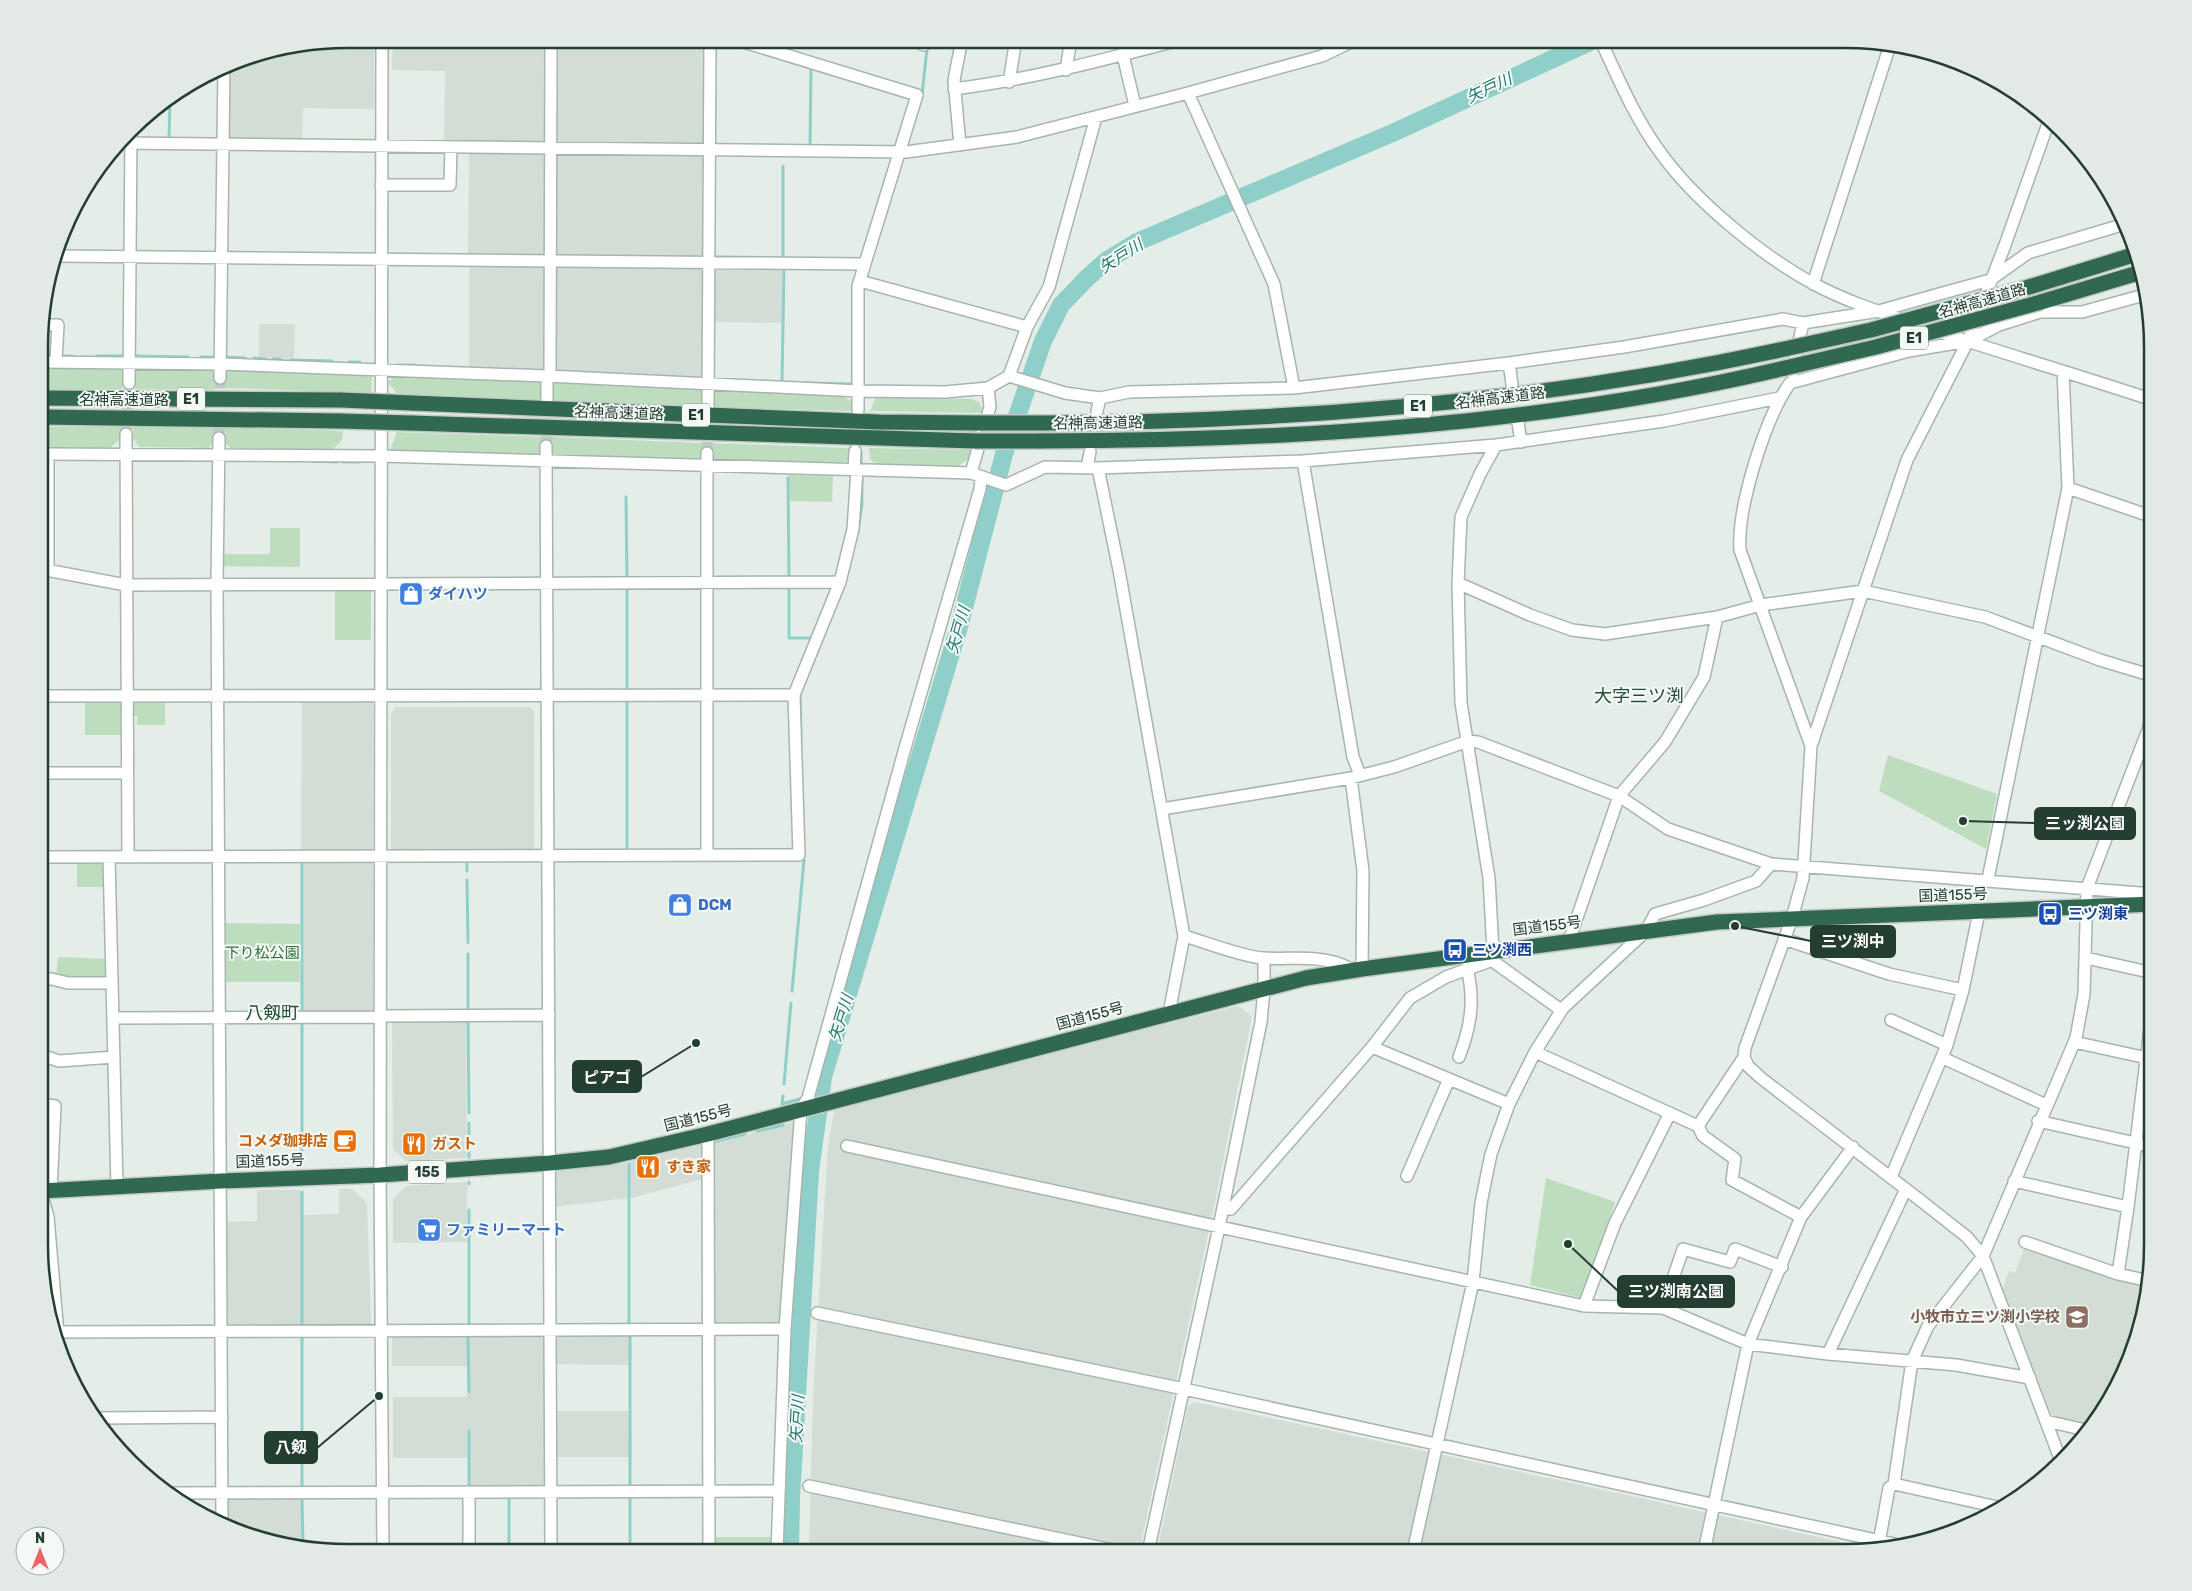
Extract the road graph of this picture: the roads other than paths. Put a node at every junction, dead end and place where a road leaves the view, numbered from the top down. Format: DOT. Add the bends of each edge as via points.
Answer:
graph roads {
  1 [pos="382,48"];
  2 [pos="551,48"];
  3 [pos="710,48"];
  4 [pos="764,48"];
  5 [pos="961,48"];
  6 [pos="1015,48"];
  7 [pos="1070,48"];
  8 [pos="1124,48"];
  9 [pos="1149,48"];
  10 [pos="1338,48"];
  11 [pos="1604,48"];
  12 [pos="1888,51"];
  13 [pos="1123,55"];
  14 [pos="1066,70"];
  15 [pos="224,74"];
  16 [pos="1009,82"];
  17 [pos="954,89"];
  18 [pos="1188,94"];
  19 [pos="1135,106"];
  20 [pos="1096,117"];
  21 [pos="2047,126"];
  22 [pos="127,143"];
  23 [pos="223,145"];
  24 [pos="960,145"];
  25 [pos="382,147"];
  26 [pos="450,147"];
  27 [pos="551,148"];
  28 [pos="710,149"];
  29 [pos="900,152"];
  30 [pos="381,185"];
  31 [pos="2119,226"];
  32 [pos="62,256"];
  33 [pos="2130,256"];
  34 [pos="131,257"];
  35 [pos="222,258"];
  36 [pos="381,260"];
  37 [pos="551,261"];
  38 [pos="708,263"];
  39 [pos="865,264"];
  40 [pos="2135,274"];
  41 [pos="1990,280"];
  42 [pos="860,281"];
  43 [pos="1813,284"];
  44 [pos="2140,296"];
  45 [pos="1879,311"];
  46 [pos="1803,324"];
  47 [pos="48,325"];
  48 [pos="1027,327"];
  49 [pos="1968,341"];
  50 [pos="56,361"];
  51 [pos="47,362"];
  52 [pos="130,362"];
  53 [pos="1509,363"];
  54 [pos="221,364"];
  55 [pos="380,370"];
  56 [pos="2063,371"];
  57 [pos="549,376"];
  58 [pos="1011,377"];
  59 [pos="220,378"];
  60 [pos="129,383"];
  61 [pos="708,384"];
  62 [pos="1512,384"];
  63 [pos="1790,384"];
  64 [pos="988,388"];
  65 [pos="1294,388"];
  66 [pos="859,391"];
  67 [pos="2144,397"];
  68 [pos="47,398"];
  69 [pos="1100,398"];
  70 [pos="1779,398"];
  71 [pos="547,399"];
  72 [pos="708,406"];
  73 [pos="858,410"];
  74 [pos="1097,411"];
  75 [pos="47,417"];
  76 [pos="1518,423"];
  77 [pos="126,434"];
  78 [pos="218,438"];
  79 [pos="1521,442"];
  80 [pos="1496,445"];
  81 [pos="546,446"];
  82 [pos="855,451"];
  83 [pos="707,452"];
  84 [pos="1090,452"];
  85 [pos="47,454"];
  86 [pos="126,454"];
  87 [pos="218,454"];
  88 [pos="380,456"];
  89 [pos="546,460"];
  90 [pos="1303,461"];
  91 [pos="707,466"];
  92 [pos="1092,468"];
  93 [pos="855,470"];
  94 [pos="978,477"];
  95 [pos="2068,488"];
  96 [pos="2144,514"];
  97 [pos="47,571"];
  98 [pos="380,582"];
  99 [pos="546,582"];
  100 [pos="707,582"];
  101 [pos="840,582"];
  102 [pos="217,583"];
  103 [pos="1458,583"];
  104 [pos="126,585"];
  105 [pos="1863,590"];
  106 [pos="1761,605"];
  107 [pos="1717,617"];
  108 [pos="2038,635"];
  109 [pos="2144,673"];
  110 [pos="707,695"];
  111 [pos="794,695"];
  112 [pos="47,696"];
  113 [pos="381,696"];
  114 [pos="546,696"];
  115 [pos="127,697"];
  116 [pos="218,697"];
  117 [pos="2144,740"];
  118 [pos="1468,741"];
  119 [pos="1811,746"];
  120 [pos="127,773"];
  121 [pos="47,774"];
  122 [pos="1355,776"];
  123 [pos="1619,796"];
  124 [pos="1162,809"];
  125 [pos="382,855"];
  126 [pos="547,855"];
  127 [pos="707,855"];
  128 [pos="128,856"];
  129 [pos="219,856"];
  130 [pos="47,857"];
  131 [pos="109,857"];
  132 [pos="1771,864"];
  133 [pos="1805,868"];
  134 [pos="1988,879"];
  135 [pos="2087,888"];
  136 [pos="2144,893"];
  137 [pos="2144,905"];
  138 [pos="2087,908"];
  139 [pos="1979,912"];
  140 [pos="1792,918"];
  141 [pos="1646,931"];
  142 [pos="1184,936"];
  143 [pos="1784,939"];
  144 [pos="1569,941"];
  145 [pos="1491,955"];
  146 [pos="1264,958"];
  147 [pos="2086,958"];
  148 [pos="1467,968"];
  149 [pos="1355,970"];
  150 [pos="2144,972"];
  151 [pos="47,979"];
  152 [pos="112,983"];
  153 [pos="1264,989"];
  154 [pos="1963,990"];
  155 [pos="1561,1010"];
  156 [pos="1169,1013"];
  157 [pos="549,1015"];
  158 [pos="382,1016"];
  159 [pos="113,1018"];
  160 [pos="221,1018"];
  161 [pos="1891,1020"];
  162 [pos="2074,1042"];
  163 [pos="1947,1045"];
  164 [pos="1372,1048"];
  165 [pos="1535,1052"];
  166 [pos="47,1056"];
  167 [pos="114,1057"];
  168 [pos="1459,1057"];
  169 [pos="1744,1057"];
  170 [pos="2144,1057"];
  171 [pos="1943,1058"];
  172 [pos="1449,1079"];
  173 [pos="2144,1084"];
  174 [pos="1509,1104"];
  175 [pos="47,1105"];
  176 [pos="2046,1105"];
  177 [pos="804,1108"];
  178 [pos="1670,1113"];
  179 [pos="2038,1121"];
  180 [pos="1698,1126"];
  181 [pos="708,1134"];
  182 [pos="2137,1143"];
  183 [pos="2144,1145"];
  184 [pos="848,1146"];
  185 [pos="1853,1147"];
  186 [pos="550,1163"];
  187 [pos="47,1174"];
  188 [pos="380,1175"];
  189 [pos="1407,1176"];
  190 [pos="1891,1177"];
  191 [pos="221,1181"];
  192 [pos="2014,1181"];
  193 [pos="116,1187"];
  194 [pos="1906,1189"];
  195 [pos="47,1191"];
  196 [pos="2128,1207"];
  197 [pos="47,1208"];
  198 [pos="1223,1209"];
  199 [pos="1801,1217"];
  200 [pos="1219,1227"];
  201 [pos="2025,1242"];
  202 [pos="1983,1256"];
  203 [pos="1782,1267"];
  204 [pos="2118,1274"];
  205 [pos="2142,1280"];
  206 [pos="1473,1282"];
  207 [pos="1584,1306"];
  208 [pos="1663,1308"];
  209 [pos="817,1313"];
  210 [pos="57,1317"];
  211 [pos="709,1329"];
  212 [pos="785,1329"];
  213 [pos="550,1330"];
  214 [pos="61,1332"];
  215 [pos="222,1332"];
  216 [pos="382,1332"];
  217 [pos="1748,1344"];
  218 [pos="1828,1354"];
  219 [pos="1912,1361"];
  220 [pos="2030,1378"];
  221 [pos="1184,1389"];
  222 [pos="222,1417"];
  223 [pos="103,1418"];
  224 [pos="2046,1421"];
  225 [pos="2080,1430"];
  226 [pos="1438,1444"];
  227 [pos="2058,1455"];
  228 [pos="1894,1484"];
  229 [pos="809,1486"];
  230 [pos="778,1491"];
  231 [pos="179,1492"];
  232 [pos="222,1492"];
  233 [pos="383,1492"];
  234 [pos="469,1492"];
  235 [pos="551,1492"];
  236 [pos="709,1492"];
  237 [pos="1714,1506"];
  238 [pos="1991,1506"];
  239 [pos="222,1517"];
  240 [pos="1879,1542"];
  241 [pos="1868,1543"];
  242 [pos="384,1544"];
  243 [pos="469,1544"];
  244 [pos="551,1544"];
  245 [pos="710,1544"];
  246 [pos="777,1544"];
  247 [pos="1084,1544"];
  248 [pos="1150,1544"];
  249 [pos="1414,1544"];
  250 [pos="1706,1544"];
  1 -- 25 [label="street"];
  2 -- 27 [label="street"];
  3 -- 28 [label="street"];
  4 -- 29 [label="street" via="918,95"];
  5 -- 17 [label="street"];
  6 -- 16 [label="street"];
  7 -- 14 [label="street"];
  8 -- 13 [label="street"];
  9 -- 13 [label="street"];
  10 -- 18 [label="street" via="1322,56"];
  11 -- 43 [label="street" via="1643,126 1685,183 1725,220 1777,261"];
  12 -- 43 [label="street"];
  13 -- 14 [label="street"];
  13 -- 19 [label="street"];
  14 -- 16 [label="street"];
  15 -- 23 [label="street"];
  16 -- 17 [label="street"];
  17 -- 24 [label="street"];
  18 -- 19 [label="street"];
  18 -- 65 [label="street" via="1274,284"];
  19 -- 20 [label="street"];
  20 -- 24 [label="street" via="1017,137"];
  20 -- 48 [label="street" via="1049,287"];
  21 -- 41 [label="street"];
  22 -- 23 [label="street"];
  22 -- 34 [label="street"];
  23 -- 25 [label="street"];
  23 -- 35 [label="street"];
  24 -- 29 [label="street"];
  25 -- 26 [label="street"];
  25 -- 30 [label="street"];
  26 -- 27 [label="street"];
  26 -- 30 [label="street" via="450,186"];
  27 -- 28 [label="street"];
  27 -- 37 [label="street"];
  28 -- 29 [label="street"];
  28 -- 38 [label="street"];
  29 -- 39 [label="street"];
  30 -- 36 [label="street"];
  31 -- 41 [label="street" via="2028,253"];
  32 -- 34 [label="street"];
  33 -- 68 [label="highway, 名神高速道路 / E1, bridge" via="1871,330 1648,376 1430,405 1273,418 1130,423 880,422 341,400"];
  34 -- 35 [label="street"];
  34 -- 52 [label="street"];
  35 -- 36 [label="street"];
  35 -- 54 [label="street"];
  36 -- 37 [label="street"];
  36 -- 55 [label="street"];
  37 -- 38 [label="street"];
  37 -- 57 [label="street"];
  38 -- 39 [label="street"];
  38 -- 61 [label="street"];
  39 -- 42 [label="street"];
  40 -- 75 [label="highway, 名神高速道路 / E1, bridge" via="1885,345 1642,396 1433,423 1275,435 975,441 340,421"];
  41 -- 45 [label="street"];
  41 -- 49 [label="street"];
  42 -- 48 [label="street"];
  42 -- 66 [label="street"];
  43 -- 45 [label="street"];
  44 -- 49 [label="street" via="2082,312 2040,312 1999,325"];
  45 -- 46 [label="street"];
  45 -- 49 [label="street"];
  46 -- 53 [label="street" via="1783,319"];
  46 -- 63 [label="street"];
  47 -- 50 [label="street" via="58,325"];
  48 -- 58 [label="street"];
  49 -- 56 [label="street"];
  49 -- 63 [label="street" via="1909,350"];
  49 -- 105 [label="street" via="1906,460"];
  50 -- 51 [label="street"];
  50 -- 52 [label="street"];
  52 -- 54 [label="street"];
  52 -- 60 [label="street"];
  53 -- 62 [label="street"];
  53 -- 65 [label="street"];
  54 -- 55 [label="street"];
  54 -- 59 [label="street"];
  55 -- 57 [label="street"];
  55 -- 88 [label="street"];
  56 -- 67 [label="street"];
  56 -- 95 [label="street"];
  57 -- 61 [label="street"];
  57 -- 71 [label="street"];
  58 -- 64 [label="street"];
  58 -- 69 [label="street" via="1065,393"];
  61 -- 66 [label="street"];
  61 -- 72 [label="street"];
  63 -- 70 [label="street"];
  64 -- 66 [label="street" via="945,392"];
  64 -- 94 [label="street" via="990,407"];
  65 -- 69 [label="street" via="1129,392"];
  66 -- 73 [label="street"];
  69 -- 74 [label="street"];
  70 -- 79 [label="street" via="1664,421"];
  70 -- 106 [label="street" via="1745,494 1738,531 1740,550"];
  76 -- 79 [label="street"];
  77 -- 86 [label="street"];
  78 -- 87 [label="street"];
  79 -- 80 [label="street"];
  80 -- 90 [label="street"];
  80 -- 103 [label="street" via="1461,517"];
  81 -- 89 [label="street"];
  82 -- 93 [label="street"];
  83 -- 91 [label="street"];
  84 -- 92 [label="street"];
  85 -- 86 [label="street"];
  86 -- 87 [label="street"];
  86 -- 104 [label="street"];
  87 -- 88 [label="street"];
  87 -- 102 [label="street"];
  88 -- 89 [label="street"];
  88 -- 98 [label="street"];
  89 -- 91 [label="street"];
  89 -- 99 [label="street"];
  90 -- 92 [label="street"];
  90 -- 122 [label="street"];
  91 -- 93 [label="street"];
  91 -- 100 [label="street"];
  92 -- 94 [label="street" via="1045,467 1006,485"];
  92 -- 124 [label="street" via="1119,570"];
  93 -- 94 [label="street"];
  93 -- 101 [label="street" via="853,529"];
  94 -- 177 [label="street" via="980,489"];
  95 -- 96 [label="street"];
  95 -- 108 [label="street"];
  97 -- 104 [label="street"];
  98 -- 99 [label="street"];
  98 -- 102 [label="street"];
  98 -- 113 [label="street"];
  99 -- 100 [label="street"];
  99 -- 114 [label="street"];
  100 -- 101 [label="street"];
  100 -- 110 [label="street"];
  101 -- 111 [label="street"];
  102 -- 104 [label="street"];
  102 -- 116 [label="street"];
  103 -- 107 [label="street" via="1572,630 1605,634"];
  103 -- 118 [label="street" via="1461,703"];
  104 -- 115 [label="street"];
  105 -- 106 [label="street"];
  105 -- 108 [label="street" via="1985,617"];
  105 -- 119 [label="street"];
  106 -- 107 [label="street"];
  106 -- 119 [label="street"];
  107 -- 123 [label="street" via="1704,677 1665,742"];
  108 -- 109 [label="street"];
  108 -- 134 [label="street"];
  110 -- 111 [label="street"];
  110 -- 114 [label="street"];
  110 -- 127 [label="street"];
  111 -- 127 [label="street" via="799,855"];
  112 -- 115 [label="street"];
  113 -- 114 [label="street"];
  113 -- 116 [label="street"];
  113 -- 125 [label="street"];
  114 -- 126 [label="street"];
  115 -- 116 [label="street"];
  115 -- 120 [label="street"];
  116 -- 129 [label="street"];
  117 -- 135 [label="street"];
  118 -- 122 [label="street" via="1394,767"];
  118 -- 123 [label="street"];
  118 -- 145 [label="street" via="1489,878"];
  119 -- 133 [label="street"];
  120 -- 121 [label="street"];
  120 -- 128 [label="street"];
  122 -- 124 [label="street"];
  122 -- 149 [label="street" via="1363,871"];
  123 -- 132 [label="street" via="1668,829"];
  123 -- 144 [label="street"];
  124 -- 142 [label="street"];
  125 -- 126 [label="street"];
  125 -- 129 [label="street"];
  125 -- 158 [label="street"];
  126 -- 127 [label="street"];
  126 -- 157 [label="street"];
  128 -- 129 [label="street"];
  128 -- 131 [label="street"];
  129 -- 160 [label="street"];
  130 -- 131 [label="street"];
  131 -- 152 [label="street"];
  132 -- 133 [label="street"];
  132 -- 141 [label="street" via="1756,881 1655,914"];
  133 -- 134 [label="street"];
  133 -- 140 [label="street"];
  134 -- 135 [label="street"];
  135 -- 136 [label="street"];
  135 -- 138 [label="street"];
  137 -- 138 [label="highway, 国道155号 / 155"];
  138 -- 139 [label="highway, 国道155号 / 155"];
  138 -- 147 [label="street"];
  139 -- 140 [label="highway, 国道155号 / 155"];
  139 -- 154 [label="street"];
  140 -- 141 [label="highway, 国道155号 / 155" via="1717,922"];
  140 -- 143 [label="street"];
  141 -- 144 [label="highway, 国道155号 / 155"];
  141 -- 155 [label="street"];
  142 -- 146 [label="street"];
  142 -- 156 [label="street"];
  143 -- 154 [label="street" via="1889,974"];
  143 -- 169 [label="street"];
  144 -- 145 [label="highway, 国道155号 / 155"];
  145 -- 148 [label="street"];
  145 -- 149 [label="highway, 国道155号 / 155"];
  145 -- 155 [label="street"];
  146 -- 149 [label="street" via="1304,958 1341,964"];
  146 -- 153 [label="street"];
  147 -- 150 [label="street"];
  147 -- 162 [label="street" via="2084,994"];
  148 -- 164 [label="street" via="1410,998"];
  148 -- 168 [label="street" via="1472,988 1472,1012"];
  149 -- 153 [label="highway, 国道155号 / 155"];
  151 -- 152 [label="street" via="68,983"];
  152 -- 159 [label="street"];
  153 -- 156 [label="highway, 国道155号 / 155"];
  153 -- 198 [label="street" via="1261,1022"];
  154 -- 163 [label="street"];
  155 -- 165 [label="street"];
  156 -- 177 [label="highway, 国道155号 / 155"];
  157 -- 158 [label="street"];
  157 -- 186 [label="street"];
  158 -- 160 [label="street"];
  158 -- 188 [label="street"];
  159 -- 160 [label="street"];
  159 -- 167 [label="street"];
  160 -- 191 [label="street"];
  161 -- 163 [label="street"];
  162 -- 170 [label="street"];
  162 -- 176 [label="street"];
  163 -- 171 [label="street"];
  164 -- 172 [label="street"];
  164 -- 198 [label="street" via="1231,1208"];
  165 -- 174 [label="street"];
  165 -- 178 [label="street"];
  166 -- 167 [label="street" via="60,1061"];
  167 -- 193 [label="street"];
  169 -- 180 [label="street"];
  169 -- 185 [label="street" via="1748,1066 1761,1078"];
  171 -- 176 [label="street"];
  171 -- 190 [label="street"];
  172 -- 174 [label="street"];
  172 -- 189 [label="street"];
  173 -- 182 [label="street"];
  174 -- 206 [label="street" via="1491,1154 1481,1203"];
  175 -- 187 [label="street" via="55,1106"];
  176 -- 179 [label="street"];
  177 -- 181 [label="highway, 国道155号 / 155"];
  177 -- 212 [label="street"];
  178 -- 180 [label="street"];
  178 -- 207 [label="street" via="1615,1223"];
  179 -- 182 [label="street"];
  179 -- 192 [label="street"];
  180 -- 199 [label="street" via="1703,1136 1735,1159 1732,1180"];
  181 -- 186 [label="highway, 国道155号 / 155" via="609,1157"];
  181 -- 211 [label="street"];
  182 -- 183 [label="street"];
  182 -- 196 [label="street"];
  184 -- 200 [label="street"];
  185 -- 190 [label="street"];
  185 -- 199 [label="street"];
  186 -- 188 [label="highway, 国道155号 / 155"];
  186 -- 213 [label="street"];
  188 -- 191 [label="highway, 国道155号 / 155"];
  188 -- 216 [label="street"];
  190 -- 194 [label="street"];
  191 -- 193 [label="highway, 国道155号 / 155"];
  191 -- 215 [label="street"];
  192 -- 196 [label="street"];
  192 -- 202 [label="street"];
  193 -- 195 [label="highway, 国道155号 / 155"];
  194 -- 202 [label="street" via="1967,1237"];
  194 -- 218 [label="street"];
  196 -- 204 [label="street"];
  197 -- 210 [label="street"];
  198 -- 200 [label="street"];
  199 -- 203 [label="street"];
  200 -- 206 [label="street"];
  200 -- 221 [label="street"];
  201 -- 204 [label="street"];
  202 -- 219 [label="street" via="1928,1326"];
  202 -- 220 [label="street"];
  203 -- 208 [label="street" via="1735,1249 1730,1262 1683,1249"];
  203 -- 217 [label="street"];
  204 -- 205 [label="street"];
  206 -- 207 [label="street"];
  206 -- 226 [label="street"];
  207 -- 208 [label="street"];
  208 -- 217 [label="street"];
  209 -- 221 [label="street"];
  211 -- 212 [label="street"];
  211 -- 213 [label="street"];
  211 -- 236 [label="street"];
  212 -- 230 [label="street"];
  213 -- 216 [label="street"];
  213 -- 235 [label="street"];
  214 -- 215 [label="street"];
  215 -- 216 [label="street"];
  215 -- 222 [label="street"];
  216 -- 233 [label="street"];
  217 -- 218 [label="street"];
  217 -- 237 [label="street"];
  218 -- 219 [label="street"];
  219 -- 220 [label="street"];
  219 -- 228 [label="street"];
  220 -- 224 [label="street"];
  221 -- 226 [label="street"];
  221 -- 248 [label="street"];
  222 -- 223 [label="street"];
  222 -- 232 [label="street"];
  224 -- 225 [label="street"];
  224 -- 227 [label="street"];
  226 -- 237 [label="street"];
  226 -- 249 [label="street"];
  228 -- 238 [label="street"];
  228 -- 240 [label="street" via="1889,1488"];
  229 -- 247 [label="street"];
  230 -- 236 [label="street"];
  230 -- 246 [label="street"];
  231 -- 232 [label="street"];
  232 -- 233 [label="street"];
  232 -- 239 [label="street"];
  233 -- 234 [label="street"];
  233 -- 242 [label="street"];
  234 -- 235 [label="street"];
  234 -- 243 [label="street"];
  235 -- 236 [label="street"];
  235 -- 244 [label="street"];
  236 -- 245 [label="street"];
  237 -- 241 [label="street"];
  237 -- 250 [label="street"];
}
